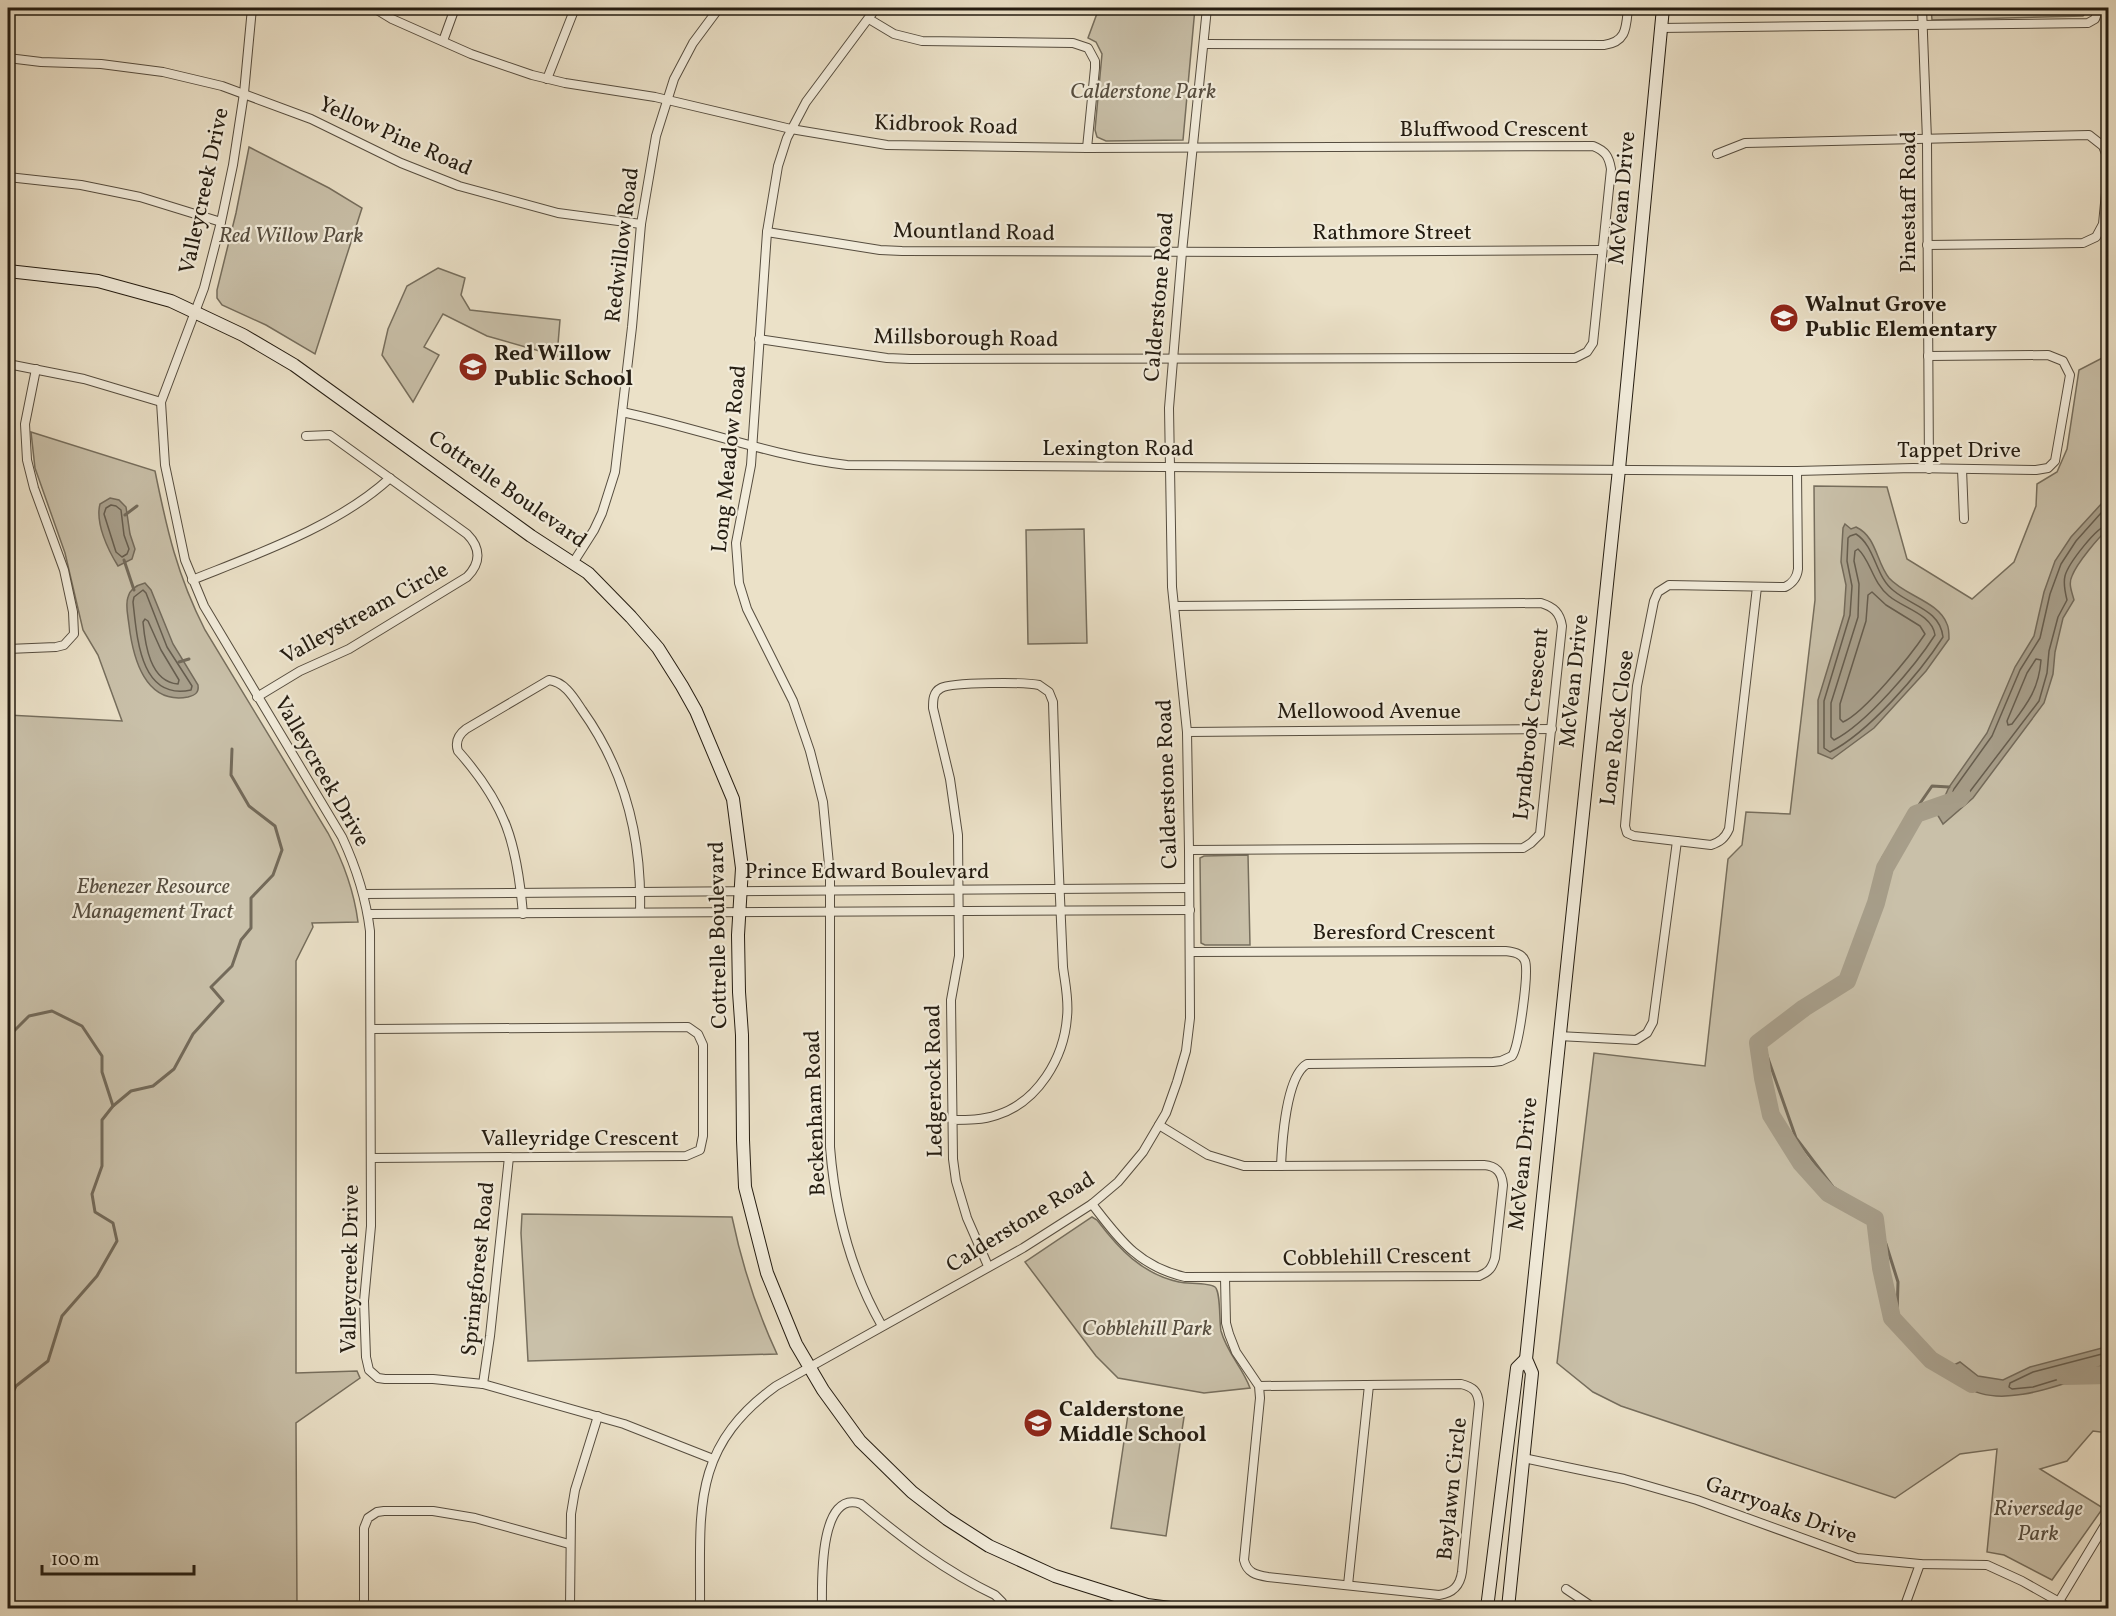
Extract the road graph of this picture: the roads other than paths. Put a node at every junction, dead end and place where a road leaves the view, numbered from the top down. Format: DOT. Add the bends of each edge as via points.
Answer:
graph roads {
  1 [pos="252,8"];
  2 [pos="374,8"];
  3 [pos="455,8"];
  4 [pos="575,8"];
  5 [pos="719,8"];
  6 [pos="876,8"];
  7 [pos="1207,8"];
  8 [pos="1628,8"];
  9 [pos="1663,8"];
  10 [pos="1922,8"];
  11 [pos="2099,8"];
  12 [pos="869,19"];
  13 [pos="1922,24"];
  14 [pos="1660,28"];
  15 [pos="443,41"];
  16 [pos="1204,44"];
  17 [pos="8,58"];
  18 [pos="547,79"];
  19 [pos="244,93"];
  20 [pos="666,100"];
  21 [pos="790,129"];
  22 [pos="1927,140"];
  23 [pos="1087,148"];
  24 [pos="1193,148"];
  25 [pos="1717,154"];
  26 [pos="2109,159"];
  27 [pos="2109,172"];
  28 [pos="8,177"];
  29 [pos="221,222"];
  30 [pos="641,224"];
  31 [pos="767,232"];
  32 [pos="1927,245"];
  33 [pos="1602,250"];
  34 [pos="1182,252"];
  35 [pos="8,271"];
  36 [pos="194,313"];
  37 [pos="759,339"];
  38 [pos="1928,356"];
  39 [pos="1172,360"];
  40 [pos="8,364"];
  41 [pos="36,369"];
  42 [pos="161,402"];
  43 [pos="622,412"];
  44 [pos="306,436"];
  45 [pos="752,446"];
  46 [pos="1170,467"];
  47 [pos="1619,469"];
  48 [pos="1929,469"];
  49 [pos="1962,469"];
  50 [pos="1797,471"];
  51 [pos="390,478"];
  52 [pos="1964,519"];
  53 [pos="573,563"];
  54 [pos="192,580"];
  55 [pos="1757,587"];
  56 [pos="1174,606"];
  57 [pos="8,649"];
  58 [pos="257,697"];
  59 [pos="1552,729"];
  60 [pos="1187,732"];
  61 [pos="1677,841"];
  62 [pos="1189,850"];
  63 [pos="1190,888"];
  64 [pos="741,890"];
  65 [pos="959,890"];
  66 [pos="1060,890"];
  67 [pos="831,891"];
  68 [pos="521,892"];
  69 [pos="641,892"];
  70 [pos="364,894"];
  71 [pos="1060,910"];
  72 [pos="1190,910"];
  73 [pos="960,911"];
  74 [pos="640,912"];
  75 [pos="831,912"];
  76 [pos="740,913"];
  77 [pos="368,914"];
  78 [pos="523,914"];
  79 [pos="1190,952"];
  80 [pos="370,1029"];
  81 [pos="1558,1036"];
  82 [pos="952,1120"];
  83 [pos="1159,1125"];
  84 [pos="509,1157"];
  85 [pos="371,1158"];
  86 [pos="1281,1166"];
  87 [pos="1092,1204"];
  88 [pos="988,1266"];
  89 [pos="1225,1278"];
  90 [pos="882,1326"];
  91 [pos="1526,1359"];
  92 [pos="809,1367"];
  93 [pos="483,1384"];
  94 [pos="1369,1385"];
  95 [pos="1259,1386"];
  96 [pos="598,1416"];
  97 [pos="1523,1458"];
  98 [pos="712,1459"];
  99 [pos="2109,1520"];
  100 [pos="569,1544"];
  101 [pos="1920,1563"];
  102 [pos="1348,1586"];
  103 [pos="1566,1589"];
  104 [pos="1122,1603"];
  105 [pos="2057,1605"];
  106 [pos="364,1608"];
  107 [pos="570,1608"];
  108 [pos="700,1608"];
  109 [pos="822,1608"];
  110 [pos="1005,1608"];
  111 [pos="1170,1608"];
  112 [pos="1487,1608"];
  113 [pos="1508,1608"];
  114 [pos="1594,1608"];
  115 [pos="1904,1608"];
  116 [pos="2070,1608"];
  1 -- 19 [label="street, Valleycreek Drive"];
  2 -- 15 [label="street, Kidbrook Road"];
  3 -- 15 [label="street"];
  4 -- 18 [label="street"];
  5 -- 20 [label="street, Redwillow Road" via="693,43"];
  6 -- 12 [label="street, Long Meadow Road"];
  7 -- 16 [label="street, Calderstone Road"];
  8 -- 16 [label="street" via="1624,34 1613,44 1604,45"];
  9 -- 14 [label="main road, McVean Drive"];
  10 -- 13 [label="street, Pinestaff Road"];
  11 -- 13 [label="street" via="2095,19 2088,23"];
  12 -- 21 [label="street, Long Meadow Road"];
  12 -- 23 [label="street" via="894,34 922,41 1073,43 1088,48 1095,68"];
  13 -- 14 [label="street"];
  13 -- 22 [label="street, Pinestaff Road"];
  14 -- 47 [label="main road, McVean Drive"];
  15 -- 18 [label="street, Kidbrook Road"];
  16 -- 24 [label="street, Calderstone Road"];
  17 -- 19 [label="street, Yellow Pine Road" via="163,72"];
  18 -- 20 [label="street, Kidbrook Road"];
  19 -- 29 [label="street, Valleycreek Drive"];
  19 -- 30 [label="street, Yellow Pine Road" via="311,118 401,163 459,186 558,213"];
  20 -- 21 [label="street, Kidbrook Road"];
  20 -- 30 [label="street, Redwillow Road"];
  21 -- 23 [label="street, Kidbrook Road" via="887,145"];
  21 -- 31 [label="street, Long Meadow Road" via="778,166"];
  22 -- 25 [label="street" via="1745,143"];
  22 -- 26 [label="street" via="2089,135 2103,146"];
  22 -- 32 [label="street, Pinestaff Road"];
  23 -- 24 [label="street, Kidbrook Road"];
  24 -- 33 [label="street, Bluffwood Crescent" via="1593,146 1606,154 1611,170"];
  24 -- 34 [label="street, Calderstone Road"];
  27 -- 32 [label="street" via="2103,224 2096,237 2083,243"];
  28 -- 29 [label="street" via="113,192"];
  29 -- 36 [label="street, Valleycreek Drive"];
  30 -- 43 [label="street, Redwillow Road"];
  31 -- 34 [label="street, Mountland Road" via="880,250"];
  31 -- 37 [label="street, Long Meadow Road"];
  32 -- 38 [label="street, Pinestaff Road"];
  33 -- 34 [label="street, Rathmore Street"];
  33 -- 39 [label="street, Bluffwood Crescent" via="1593,343 1579,357"];
  34 -- 39 [label="street, Calderstone Road"];
  35 -- 36 [label="main road, Cottrelle Boulevard" via="98,281 163,298"];
  36 -- 42 [label="street, Valleycreek Drive"];
  36 -- 53 [label="main road, Cottrelle Boulevard" via="253,340 294,365"];
  37 -- 39 [label="street, Millsborough Road" via="887,358"];
  37 -- 45 [label="street, Long Meadow Road"];
  38 -- 48 [label="street, Pinestaff Road"];
  38 -- 49 [label="street, Tappet Drive" via="2048,355 2063,361 2070,375 2055,461 2048,468"];
  39 -- 46 [label="street, Calderstone Road"];
  40 -- 41 [label="street"];
  41 -- 42 [label="street"];
  41 -- 57 [label="street" via="25,424 27,460 64,570 74,634 64,645 56,647"];
  42 -- 54 [label="street, Valleycreek Drive" via="165,465 180,543"];
  43 -- 45 [label="street, Lexington Road"];
  43 -- 53 [label="street, Redwillow Road" via="608,499"];
  44 -- 51 [label="street, Valleystream Circle" via="330,435"];
  45 -- 46 [label="street, Lexington Road" via="847,465"];
  45 -- 67 [label="street, Long Meadow Road" via="736,543 739,583 749,616 784,682 810,751 824,811"];
  46 -- 47 [label="street, Lexington Road"];
  46 -- 56 [label="street, Calderstone Road"];
  47 -- 50 [label="street, Tappet Drive"];
  47 -- 81 [label="main road, McVean Drive"];
  48 -- 49 [label="street, Tappet Drive"];
  48 -- 50 [label="street, Tappet Drive"];
  49 -- 52 [label="street"];
  50 -- 55 [label="street, Lone Rock Close" via="1797,575 1785,587"];
  51 -- 54 [label="street" via="378,490 311,530"];
  51 -- 58 [label="street, Valleystream Circle" via="475,542 475,567 467,577 349,649 300,671"];
  53 -- 64 [label="main road, Cottrelle Boulevard" via="588,573 646,633 696,711 733,799 741,851"];
  54 -- 58 [label="street, Valleycreek Drive" via="212,623"];
  55 -- 61 [label="street, Lone Rock Close" via="1729,829 1722,840 1711,845"];
  55 -- 61 [label="street, Lone Rock Close" via="1669,585 1658,592 1654,601 1637,687 1624,826 1634,836"];
  56 -- 59 [label="street, Lyndbrook Crescent" via="1550,605 1561,617 1562,626"];
  56 -- 60 [label="street, Calderstone Road"];
  58 -- 70 [label="street, Valleycreek Drive" via="342,837"];
  59 -- 60 [label="street, Mellowood Avenue"];
  59 -- 62 [label="street, Lyndbrook Crescent" via="1540,834 1523,848"];
  60 -- 62 [label="street, Calderstone Road"];
  61 -- 81 [label="street" via="1653,1022 1647,1033 1636,1040"];
  62 -- 63 [label="street, Calderstone Road"];
  63 -- 66 [label="street, Prince Edward Boulevard"];
  63 -- 72 [label="street, Calderstone Road"];
  64 -- 67 [label="street, Prince Edward Boulevard"];
  64 -- 69 [label="street, Prince Edward Boulevard"];
  64 -- 76 [label="main road, Cottrelle Boulevard"];
  65 -- 66 [label="street, Prince Edward Boulevard"];
  65 -- 66 [label="street, Ledgerock Road" via="956,816 933,700 935,693 945,686 1011,684 1039,685 1052,697"];
  65 -- 67 [label="street, Prince Edward Boulevard"];
  65 -- 73 [label="street, Ledgerock Road"];
  66 -- 71 [label="street"];
  67 -- 75 [label="street, Beckenham Road"];
  68 -- 69 [label="street, Prince Edward Boulevard"];
  68 -- 69 [label="street" via="515,850 504,817 489,789 456,745 466,729 549,680 560,683 574,698 613,761 634,827"];
  68 -- 70 [label="street, Prince Edward Boulevard"];
  68 -- 78 [label="street"];
  69 -- 74 [label="street"];
  70 -- 77 [label="street, Valleycreek Drive"];
  71 -- 72 [label="street, Prince Edward Boulevard"];
  71 -- 73 [label="street, Prince Edward Boulevard"];
  71 -- 82 [label="street" via="1067,1015 1063,1041 1053,1064 1037,1089 1015,1108 989,1118"];
  72 -- 79 [label="street, Calderstone Road"];
  73 -- 75 [label="street, Prince Edward Boulevard"];
  73 -- 82 [label="street, Ledgerock Road" via="959,956 951,1000"];
  74 -- 76 [label="street, Prince Edward Boulevard"];
  74 -- 78 [label="street, Prince Edward Boulevard"];
  75 -- 76 [label="street, Prince Edward Boulevard"];
  75 -- 90 [label="street, Beckenham Road" via="832,1173 847,1246"];
  76 -- 92 [label="main road, Cottrelle Boulevard" via="745,1187 772,1288"];
  77 -- 78 [label="street, Prince Edward Boulevard"];
  77 -- 80 [label="street, Valleycreek Drive"];
  79 -- 83 [label="street, Calderstone Road" via="1186,1051 1178,1082"];
  79 -- 86 [label="street, Beresford Crescent" via="1505,951 1520,954 1525,960 1518,1043 1512,1056 1493,1062 1306,1064 1294,1078 1283,1129"];
  80 -- 84 [label="street, Valleyridge Crescent" via="684,1026 698,1034 703,1045 703,1136 695,1153"];
  80 -- 85 [label="street, Valleycreek Drive"];
  81 -- 91 [label="main road, McVean Drive"];
  82 -- 88 [label="street, Ledgerock Road" via="960,1198"];
  83 -- 86 [label="street, Cobblehill Crescent" via="1224,1161 1244,1166"];
  83 -- 87 [label="street, Calderstone Road" via="1130,1169"];
  84 -- 85 [label="street, Valleyridge Crescent"];
  84 -- 93 [label="street, Springforest Road"];
  85 -- 93 [label="street, Valleycreek Drive" via="371,1226 364,1301 368,1366 375,1376 385,1379"];
  86 -- 89 [label="street, Cobblehill Crescent" via="1494,1167 1501,1174 1503,1185 1492,1268 1479,1276"];
  87 -- 88 [label="street, Calderstone Road"];
  87 -- 89 [label="street, Cobblehill Crescent" via="1124,1244 1148,1264 1185,1277"];
  88 -- 90 [label="street, Calderstone Road"];
  89 -- 95 [label="street" via="1229,1334"];
  90 -- 92 [label="street, Calderstone Road"];
  91 -- 97 [label="main road, McVean Drive" via="1532,1373"];
  91 -- 112 [label="main road, McVean Drive" via="1517,1368"];
  92 -- 98 [label="street, Calderstone Road" via="753,1404"];
  92 -- 104 [label="main road, Cottrelle Boulevard" via="861,1441 905,1486 947,1519 1014,1558"];
  93 -- 96 [label="street, Valleycreek Drive"];
  94 -- 95 [label="street, Baylawn Circle"];
  94 -- 102 [label="street"];
  94 -- 102 [label="street, Baylawn Circle" via="1461,1384 1478,1396 1463,1561 1460,1582 1446,1594"];
  95 -- 102 [label="street, Baylawn Circle" via="1245,1565 1256,1575"];
  96 -- 98 [label="street, Valleycreek Drive"];
  96 -- 100 [label="street" via="575,1490"];
  97 -- 101 [label="street, Garryoaks Drive" via="1624,1479 1697,1500 1857,1558"];
  97 -- 113 [label="main road, McVean Drive"];
  98 -- 108 [label="street, Calderstone Road" via="701,1509"];
  99 -- 105 [label="street"];
  100 -- 106 [label="street" via="460,1515 433,1511 377,1512 365,1521"];
  100 -- 107 [label="street"];
  101 -- 105 [label="street, Garryoaks Drive" via="1987,1565 2022,1581"];
  101 -- 115 [label="street"];
  103 -- 114 [label="street"];
  104 -- 111 [label="main road, Cottrelle Boulevard"];
  105 -- 116 [label="street, Garryoaks Drive"];
  109 -- 110 [label="street" via="826,1536 831,1520 854,1502 934,1561 994,1595"];
}
